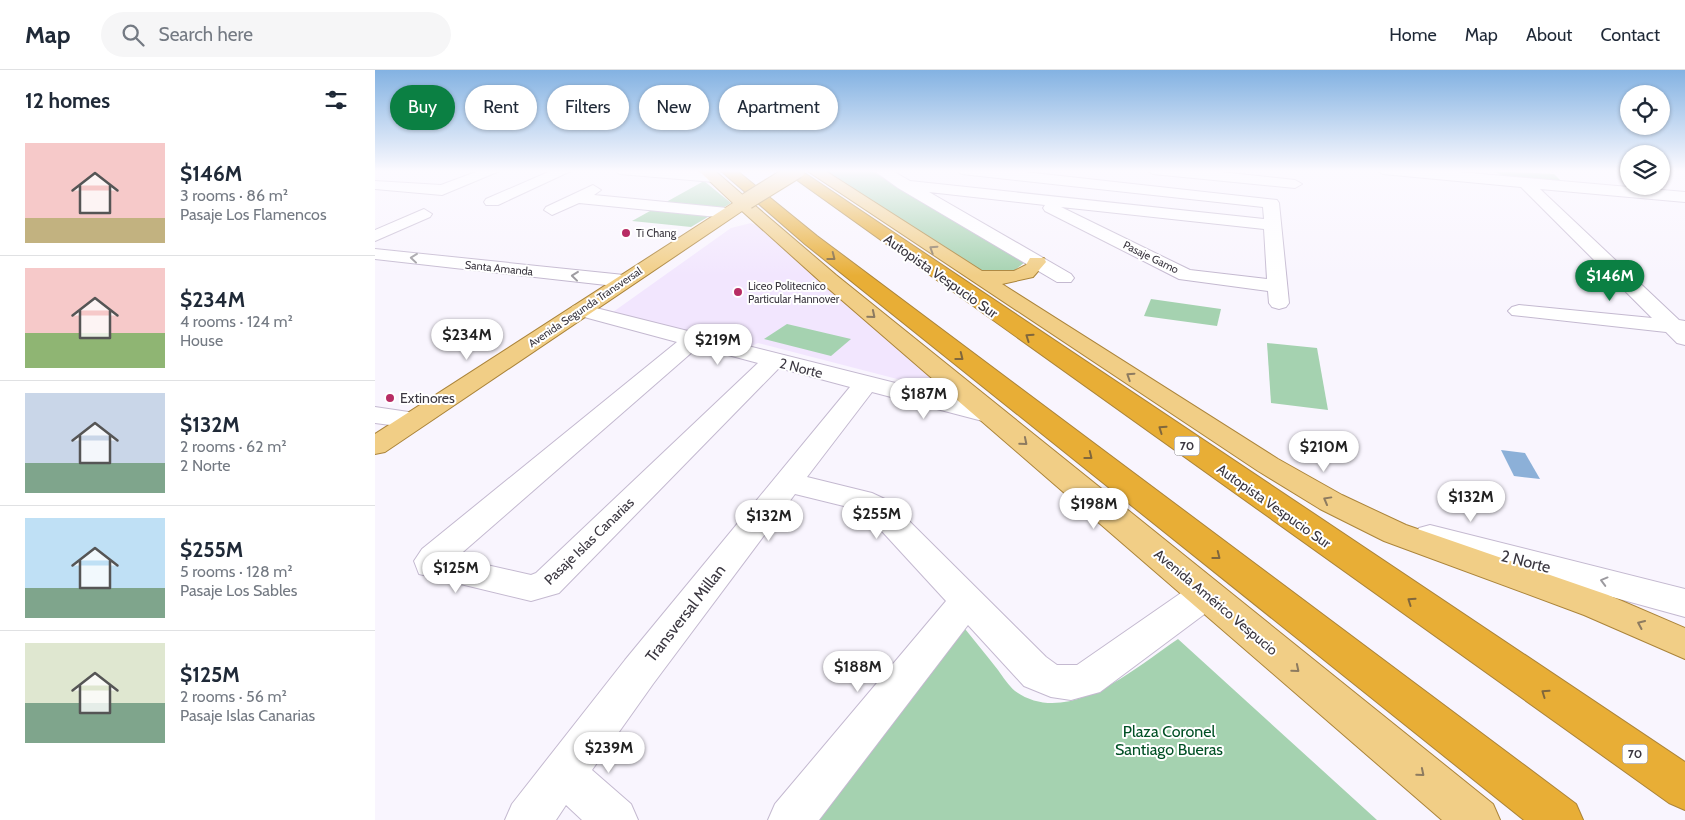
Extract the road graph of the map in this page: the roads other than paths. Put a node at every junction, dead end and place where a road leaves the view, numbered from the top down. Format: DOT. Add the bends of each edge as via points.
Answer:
graph roads {
  1 [pos="562,205"];
  2 [pos="727,205"];
  3 [pos="727,205"];
  4 [pos="756,205"];
  5 [pos="760,205"];
  6 [pos="762,205"];
  7 [pos="866,205"];
  8 [pos="938,205"];
  9 [pos="1042,205"];
  10 [pos="1089,205"];
  11 [pos="1271,205"];
  12 [pos="1549,205"];
  13 [pos="552,210"];
  14 [pos="424,214"];
  15 [pos="709,224"];
  16 [pos="1273,226"];
  17 [pos="375,236"];
  18 [pos="1254,242"];
  19 [pos="1274,244"];
  20 [pos="375,254"];
  21 [pos="1037,262"];
  22 [pos="973,276"];
  23 [pos="1064,278"];
  24 [pos="624,281"];
  25 [pos="1277,286"];
  26 [pos="1279,305"];
  27 [pos="580,310"];
  28 [pos="1519,310"];
  29 [pos="1681,331"];
  30 [pos="693,340"];
  31 [pos="773,360"];
  32 [pos="865,384"];
  33 [pos="375,415"];
  34 [pos="994,416"];
  35 [pos="413,420"];
  36 [pos="375,446"];
  37 [pos="787,482"];
  38 [pos="1366,520"];
  39 [pos="1206,594"];
  40 [pos="967,600"];
  41 [pos="1685,602"];
  42 [pos="1685,644"];
  43 [pos="563,773"];
  44 [pos="1685,788"];
  45 [pos="528,820"];
  46 [pos="615,820"];
  47 [pos="791,820"];
  48 [pos="1477,820"];
  49 [pos="1560,820"];
  1 -- 13 [label="street"];
  2 -- 15 [label="main road"];
  3 -- 15 [label="main road, Avenida Segunda Transversal"];
  4 -- 34 [label="main road, Avenida Américo Vespucio, one-way"];
  5 -- 49 [label="highway, one-way" via="826,252"];
  44 -- 6 [label="highway, Autopista Vespucio Sur / 70, one-way"];
  22 -- 7 [label="main road, one-way"];
  8 -- 21 [label="street"];
  9 -- 25 [label="street, Pasaje Gamo" via="1186,275"];
  10 -- 16 [label="street"];
  11 -- 16 [label="street"];
  12 -- 29 [label="street"];
  14 -- 17 [label="street"];
  15 -- 24 [label="main road, Avenida Segunda Transversal"];
  16 -- 19 [label="street"];
  18 -- 19 [label="street"];
  19 -- 25 [label="street"];
  24 -- 20 [label="street, Santa Amanda, one-way"];
  21 -- 22 [label="main road" via="1031,270 1019,275 1002,278"];
  21 -- 23 [label="street"];
  38 -- 22 [label="main road, one-way" via="1269,465"];
  24 -- 27 [label="main road, Avenida Segunda Transversal"];
  25 -- 26 [label="street"];
  27 -- 30 [label="street, 2 Norte"];
  27 -- 35 [label="main road, Avenida Segunda Transversal"];
  28 -- 29 [label="street"];
  30 -- 31 [label="street, 2 Norte"];
  30 -- 31 [label="street, Pasaje Islas Canarias" via="434,558 431,565 531,588 547,584"];
  31 -- 32 [label="street, 2 Norte"];
  32 -- 34 [label="street, 2 Norte"];
  32 -- 37 [label="street, Transversal Millan"];
  33 -- 35 [label="street"];
  34 -- 39 [label="main road, Avenida Américo Vespucio, one-way"];
  35 -- 36 [label="main road, Avenida Segunda Transversal"];
  37 -- 40 [label="street" via="861,500 878,508"];
  37 -- 43 [label="street, Transversal Millan"];
  41 -- 38 [label="street, 2 Norte, one-way"];
  42 -- 38 [label="main road, one-way" via="1596,605 1426,546"];
  39 -- 40 [label="street" via="1096,674 1075,683 1062,683 1040,676"];
  39 -- 48 [label="main road, Avenida Américo Vespucio, one-way"];
  40 -- 47 [label="street"];
  43 -- 45 [label="street, Transversal Millan"];
  43 -- 46 [label="street"];
}
